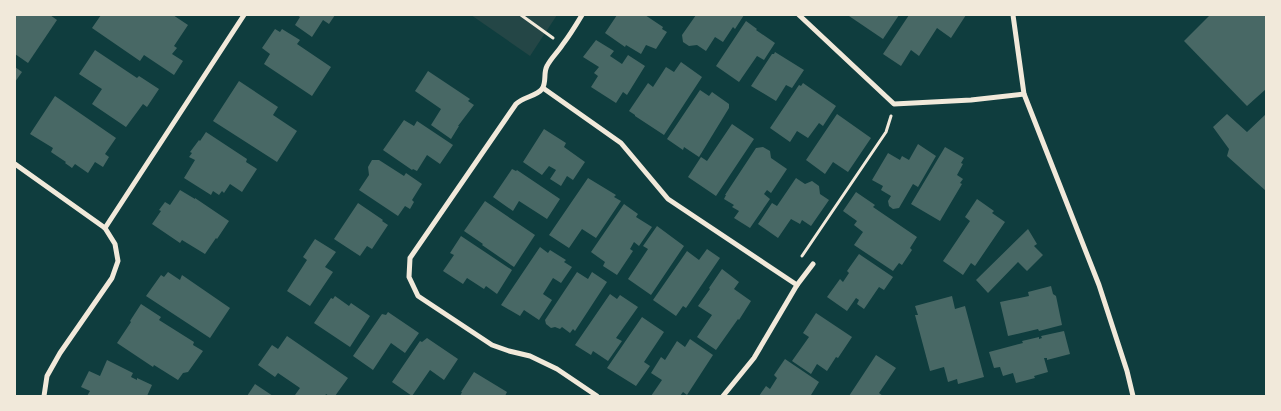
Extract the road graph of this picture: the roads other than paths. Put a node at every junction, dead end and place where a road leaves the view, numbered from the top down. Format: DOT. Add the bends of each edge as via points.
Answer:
graph roads {
  1 [pos="244,15"];
  2 [pos="582,15"];
  3 [pos="799,15"];
  4 [pos="1013,15"];
  5 [pos="543,88"];
  6 [pos="1024,94"];
  7 [pos="15,164"];
  8 [pos="105,228"];
  9 [pos="813,264"];
  10 [pos="797,285"];
  11 [pos="44,396"];
  12 [pos="597,396"];
  13 [pos="723,396"];
  14 [pos="1133,396"];
  1 -- 8 [label="street"];
  2 -- 5 [label="street" via="548,64"];
  3 -- 6 [label="street" via="894,104"];
  4 -- 6 [label="street"];
  5 -- 10 [label="street" via="621,143 668,199"];
  5 -- 12 [label="street" via="516,104 410,258 409,277 418,296 472,332 492,344 530,356 556,369"];
  6 -- 14 [label="street" via="1099,285"];
  7 -- 8 [label="street"];
  8 -- 11 [label="street" via="115,244 118,261 112,278 60,353 48,376"];
  9 -- 10 [label="street"];
  10 -- 13 [label="street" via="754,358"];
}
